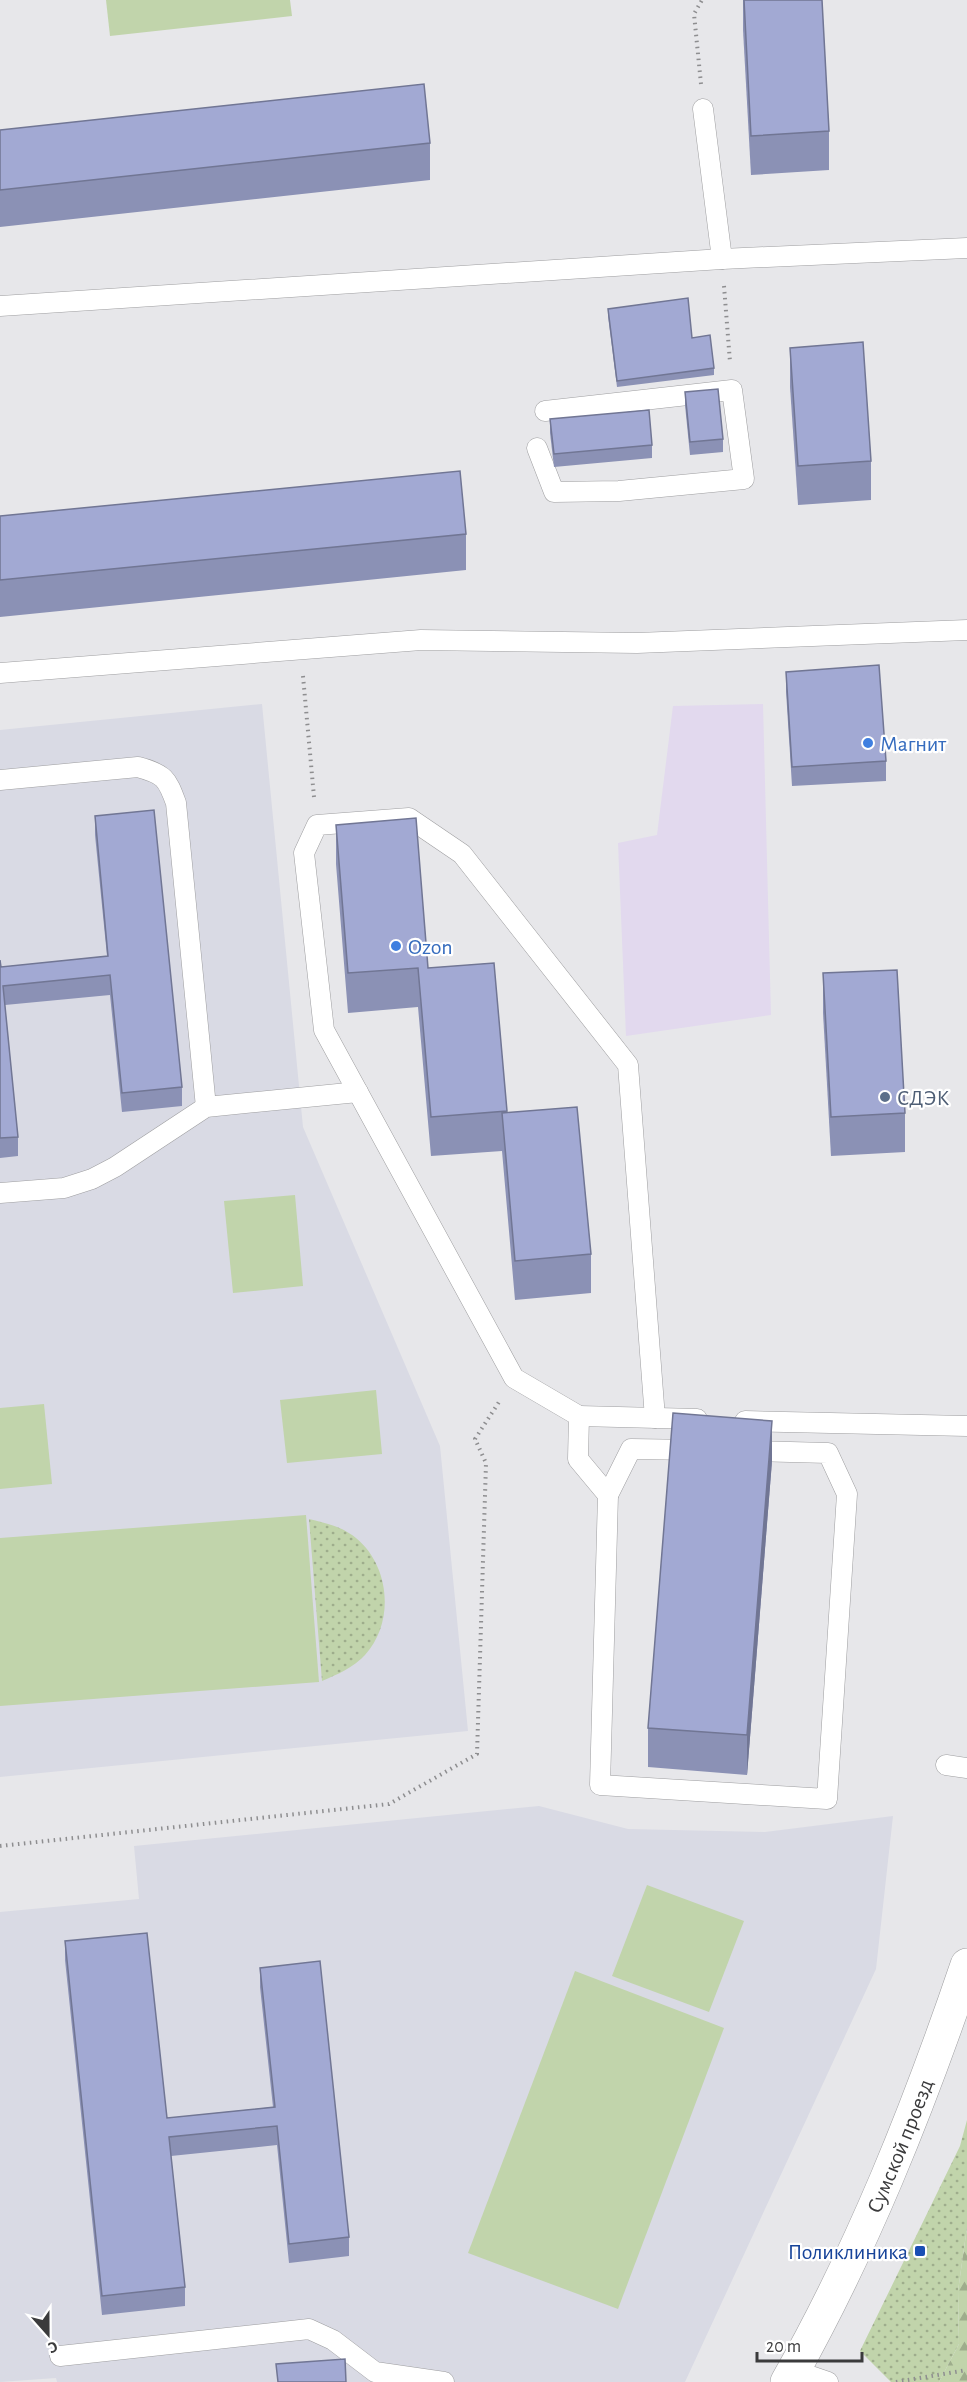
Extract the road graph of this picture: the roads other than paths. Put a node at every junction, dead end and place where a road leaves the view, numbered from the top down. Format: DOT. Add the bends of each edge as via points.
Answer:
graph roads {
  1 [pos="703,109"];
  2 [pos="967,248"];
  3 [pos="722,259"];
  4 [pos="0,306"];
  5 [pos="545,411"];
  6 [pos="537,448"];
  7 [pos="967,630"];
  8 [pos="0,673"];
  9 [pos="0,780"];
  10 [pos="358,1092"];
  11 [pos="206,1107"];
  12 [pos="0,1193"];
  13 [pos="579,1416"];
  14 [pos="655,1418"];
  15 [pos="967,1426"];
  16 [pos="609,1495"];
  17 [pos="946,1765"];
  18 [pos="967,1768"];
  19 [pos="967,1965"];
  20 [pos="60,2356"];
  21 [pos="790,2376"];
  22 [pos="444,2382"];
  23 [pos="828,2382"];
  1 -- 3 [label="lane"];
  2 -- 3 [label="lane"];
  3 -- 4 [label="lane"];
  5 -- 6 [label="lane" via="732,390 744,479 619,491 554,492"];
  7 -- 8 [label="lane" via="638,643 421,640"];
  9 -- 11 [label="lane" via="138,767 157,772 169,782 176,803"];
  10 -- 11 [label="lane"];
  10 -- 13 [label="lane" via="514,1378"];
  10 -- 14 [label="lane" via="324,1030 304,853 317,825 409,818 462,854 628,1065"];
  11 -- 12 [label="lane" via="92,1179 64,1188"];
  13 -- 14 [label="lane"];
  13 -- 16 [label="lane" via="578,1459"];
  14 -- 15 [label="lane"];
  16 -- 16 [label="lane" via="600,1785 827,1799 847,1494 828,1453 631,1449"];
  17 -- 18 [label="lane"];
  19 -- 21 [label="street, Сумской проезд" via="926,2085 875,2206"];
  20 -- 22 [label="lane" via="309,2329 333,2340 375,2372"];
  21 -- 23 [label="lane"];
}
